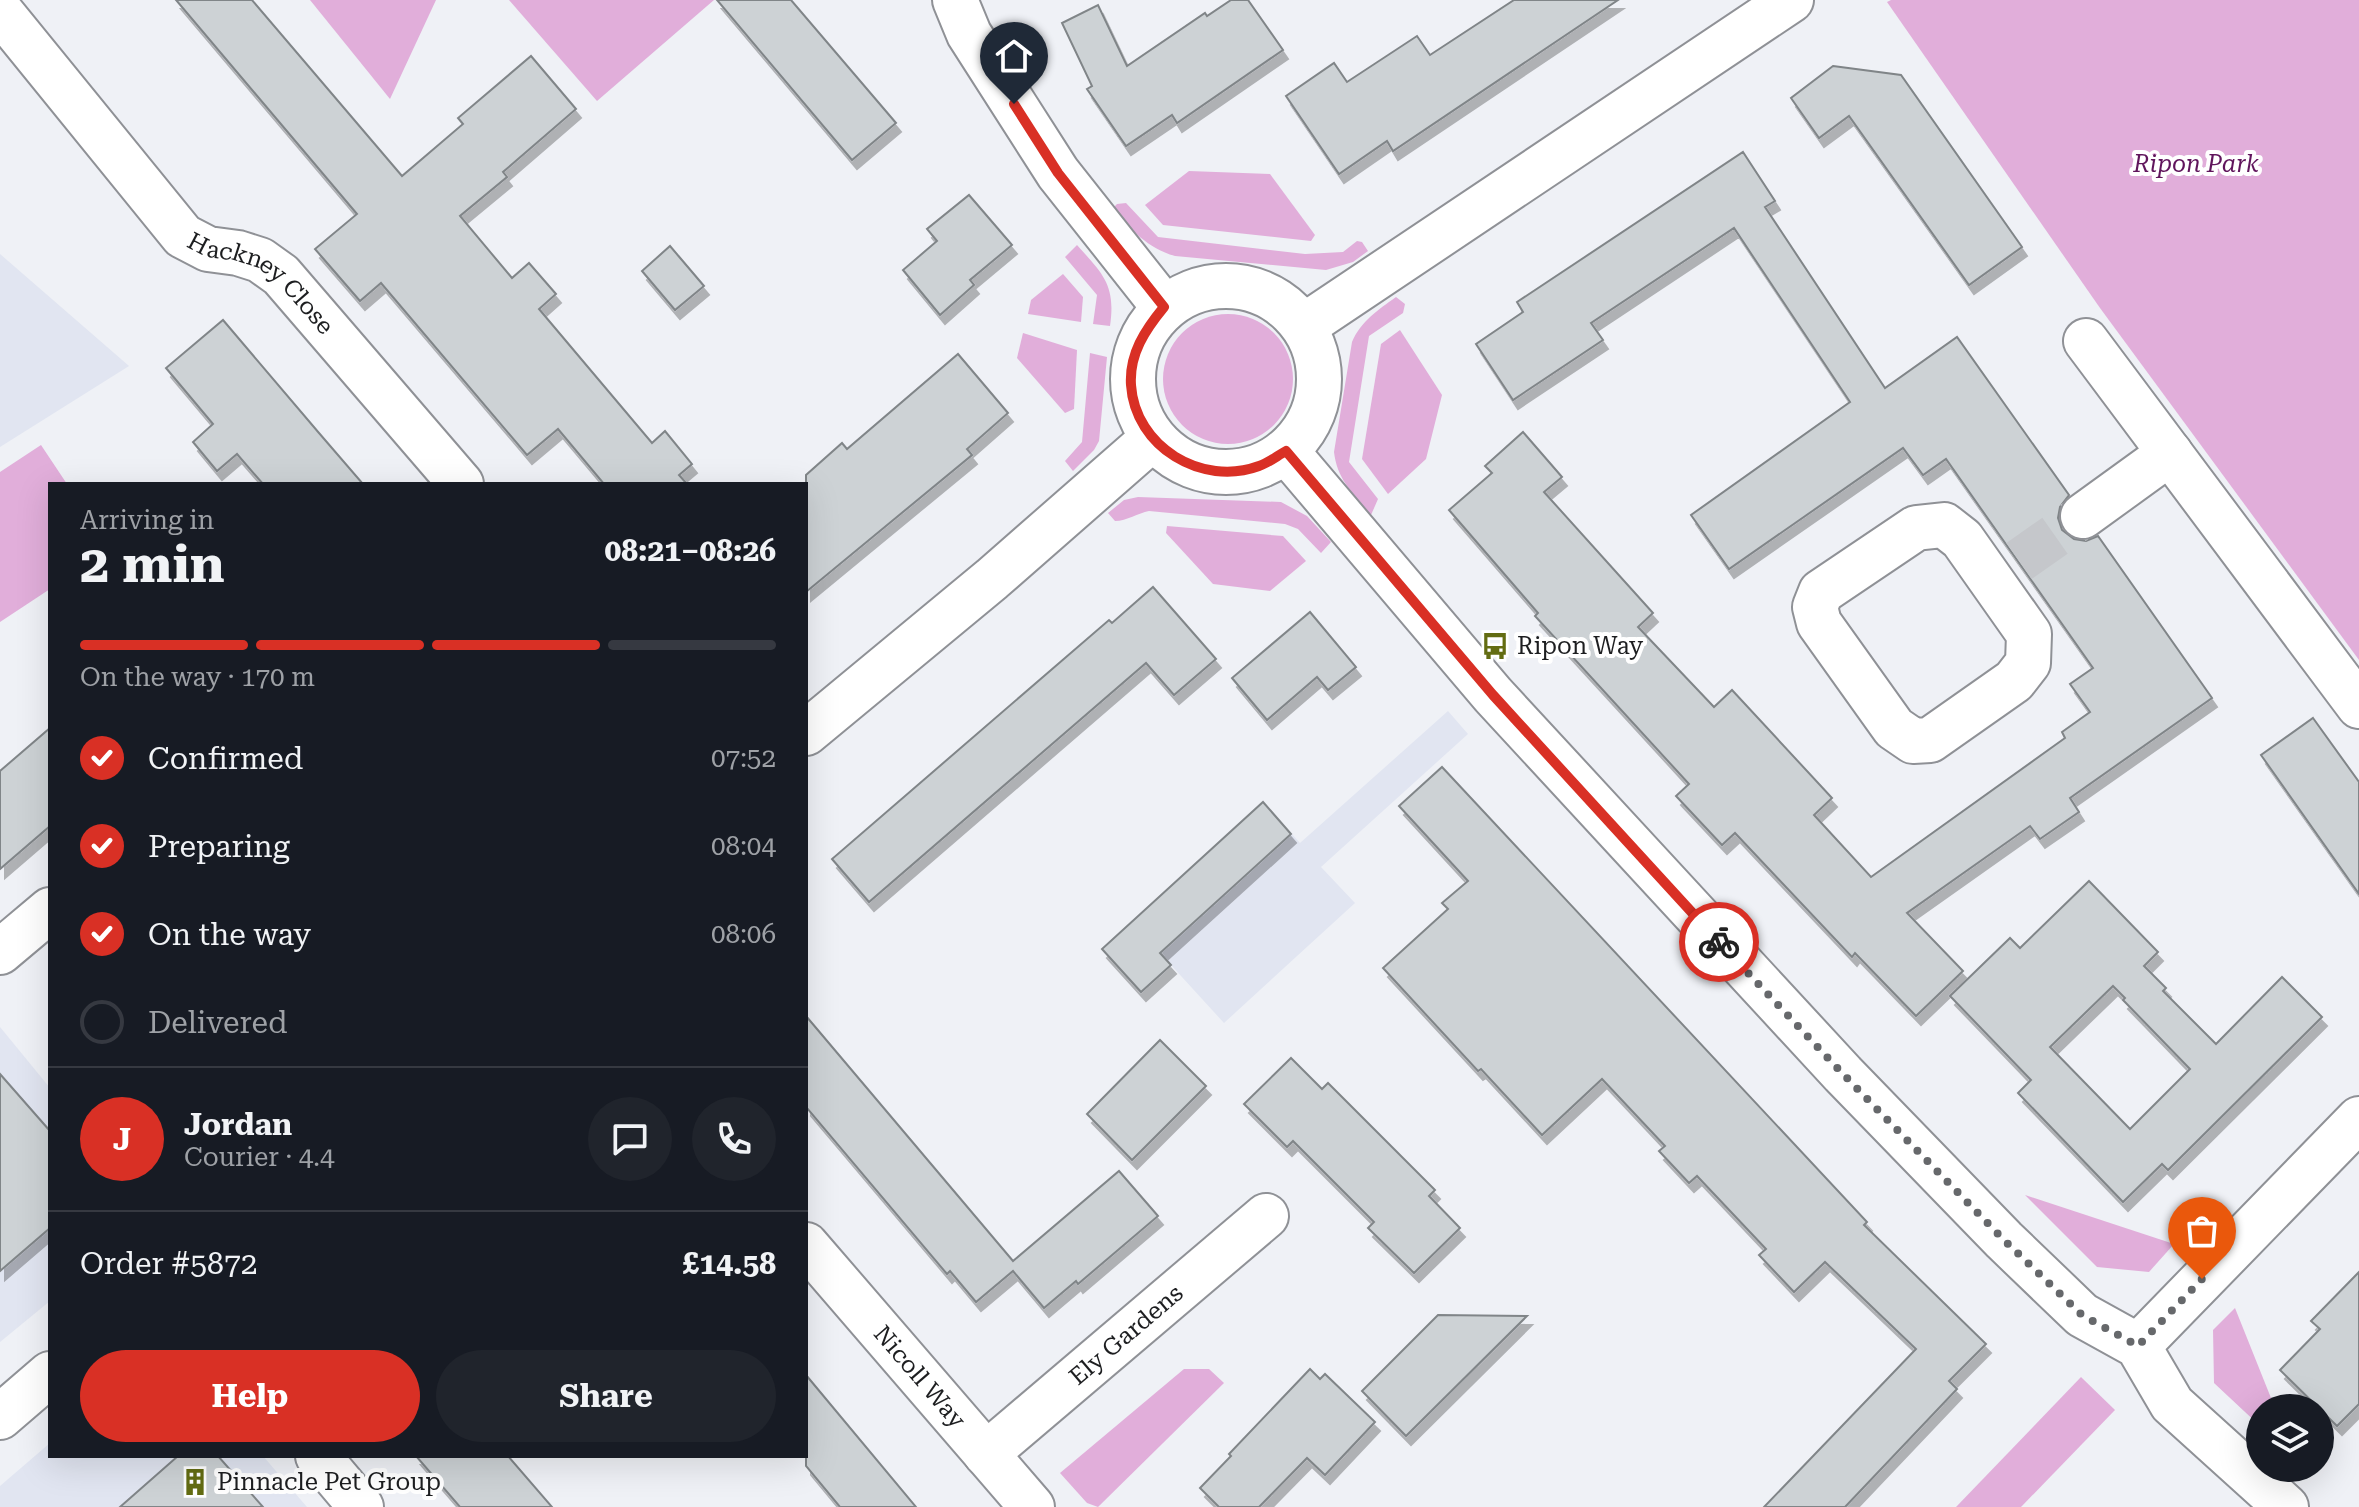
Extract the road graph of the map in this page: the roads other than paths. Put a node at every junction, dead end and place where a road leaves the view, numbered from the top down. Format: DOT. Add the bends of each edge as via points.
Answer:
graph roads {
  1 [pos="955,0"];
  2 [pos="1791,0"];
  3 [pos="0,11"];
  4 [pos="1164,307"];
  5 [pos="1304,326"];
  6 [pos="2086,341"];
  7 [pos="1153,438"];
  8 [pos="1286,451"];
  9 [pos="2170,453"];
  10 [pos="459,482"];
  11 [pos="2083,516"];
  12 [pos="2006,571"];
  13 [pos="2359,706"];
  14 [pos="808,731"];
  15 [pos="48,912"];
  16 [pos="0,952"];
  17 [pos="2359,1119"];
  18 [pos="1266,1216"];
  19 [pos="808,1247"];
  20 [pos="2138,1346"];
  21 [pos="48,1376"];
  22 [pos="0,1417"];
  23 [pos="986,1454"];
  24 [pos="320,1458"];
  25 [pos="361,1507"];
  26 [pos="1032,1507"];
  27 [pos="2286,1507"];
  1 -- 4 [label="street" via="969,34 1058,173"];
  2 -- 5 [label="street"];
  3 -- 10 [label="street, Hackney Close" via="183,236 208,249 260,260 281,275"];
  4 -- 5 [label="street" via="1191,291 1223,284 1254,288 1283,303"];
  4 -- 7 [label="street" via="1145,329 1134,356 1131,385 1138,413"];
  5 -- 8 [label="street" via="1316,351 1316,406"];
  6 -- 9 [label="street"];
  7 -- 8 [label="street" via="1174,458 1201,470 1231,473 1260,466"];
  7 -- 14 [label="street"];
  8 -- 20 [label="street" via="1493,695 1843,1074 2082,1315"];
  9 -- 11 [label="street"];
  9 -- 13 [label="street"];
  12 -- 12 [label="street" via="1944,525 1916,528 1821,592 1815,607 1819,623 1894,728 1913,741 1930,740 2014,681 2028,663 2029,634"];
  15 -- 16 [label="street"];
  17 -- 20 [label="street"];
  18 -- 23 [label="street, Ely Gardens"];
  19 -- 23 [label="street, Nicoll Way"];
  20 -- 27 [label="street" via="2172,1404"];
  21 -- 22 [label="street"];
  23 -- 26 [label="street, Nicoll Way"];
  24 -- 25 [label="street"];
}
